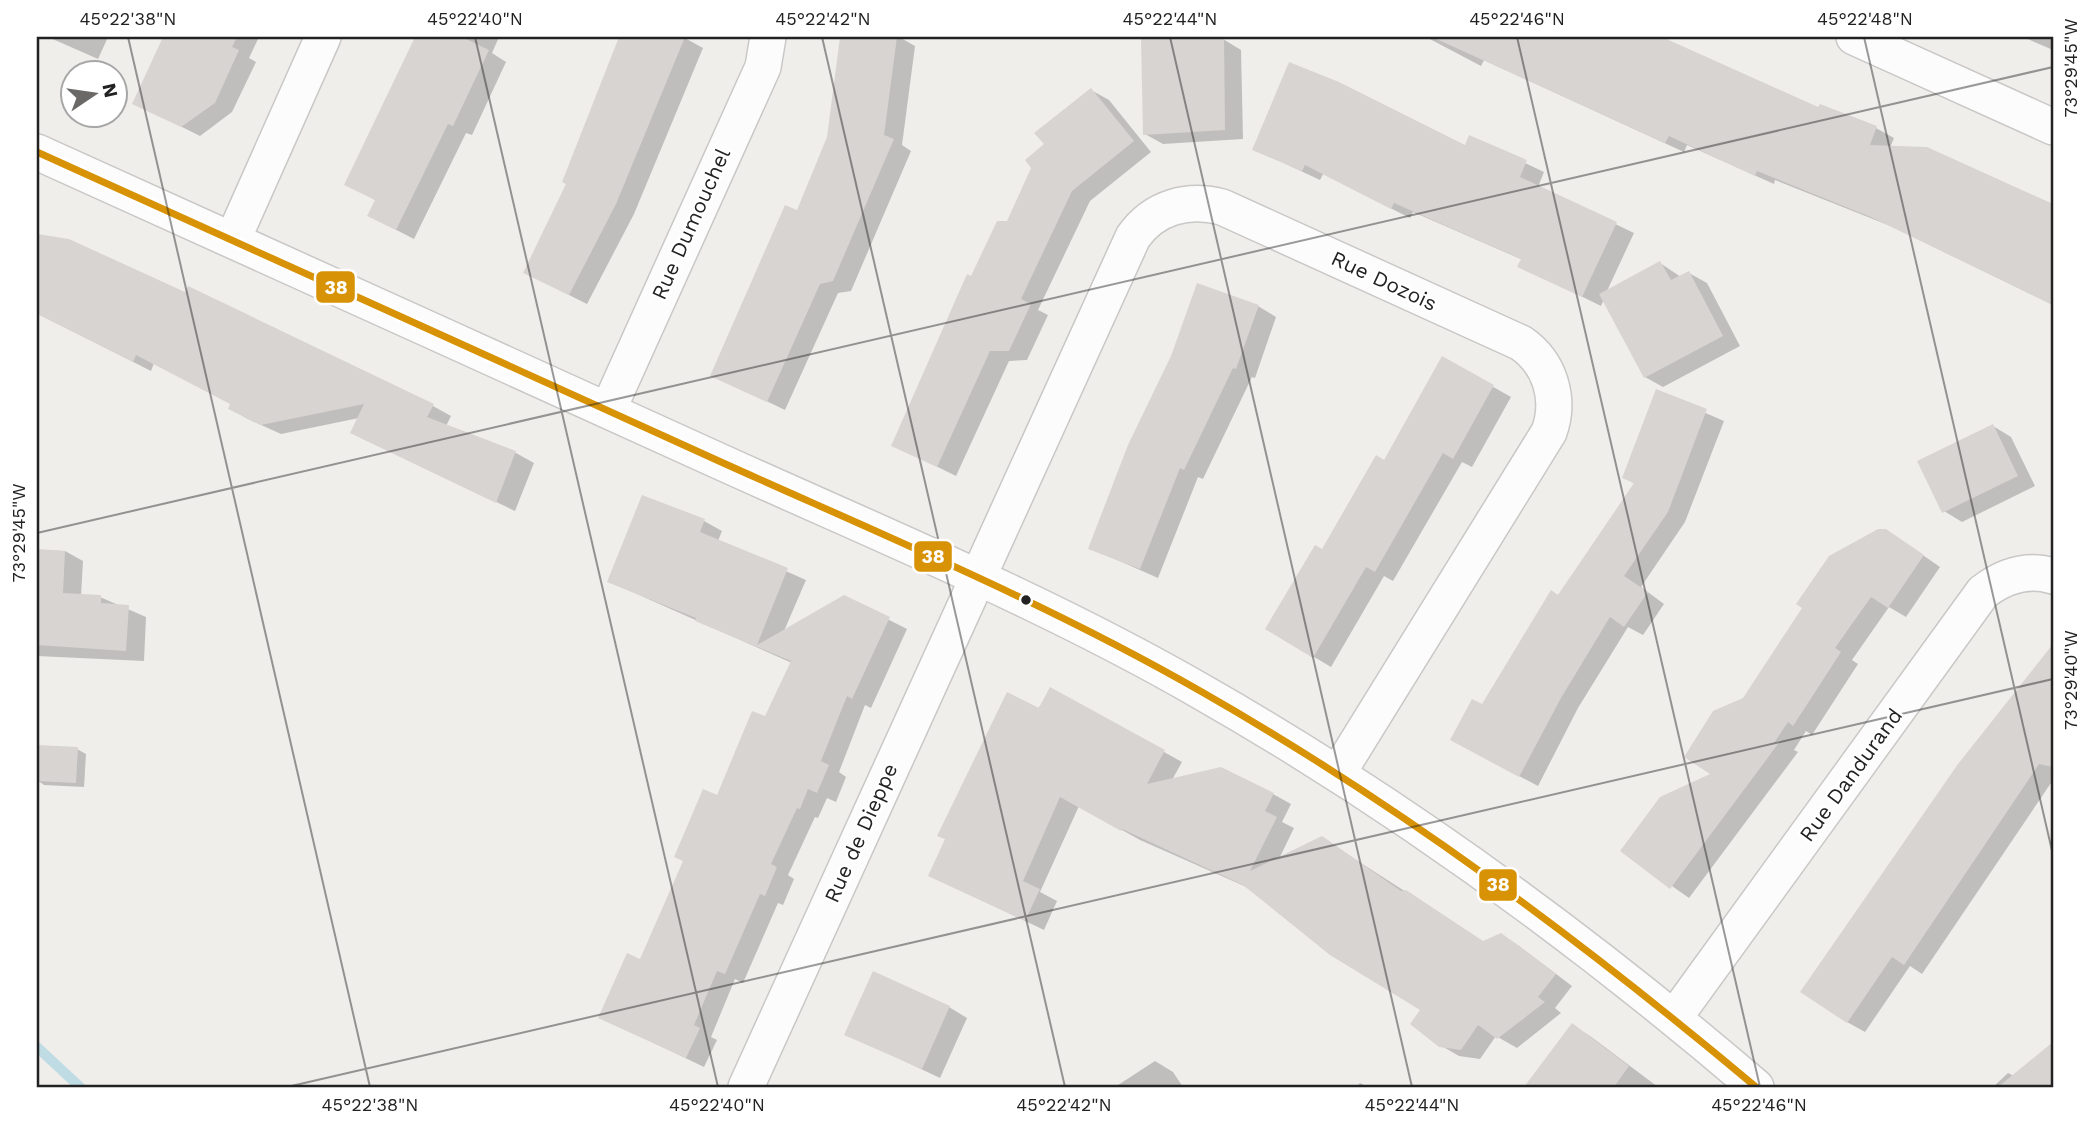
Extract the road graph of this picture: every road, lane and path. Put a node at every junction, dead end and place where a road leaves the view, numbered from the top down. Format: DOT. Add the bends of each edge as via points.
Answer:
graph roads {
  1 [pos="323,37"];
  2 [pos="768,37"];
  3 [pos="1854,37"];
  4 [pos="2053,127"];
  5 [pos="37,152"];
  6 [pos="233,239"];
  7 [pos="608,410"];
  8 [pos="2053,576"];
  9 [pos="976,578"];
  10 [pos="1338,773"];
  11 [pos="1674,1017"];
  12 [pos="746,1087"];
  13 [pos="1756,1087"];
  1 -- 6 [label="street"];
  2 -- 7 [label="street, Rue Dumouchel" via="763,67"];
  3 -- 4 [label="street"];
  5 -- 6 [label="street"];
  6 -- 7 [label="street"];
  7 -- 9 [label="street"];
  8 -- 11 [label="street, Rue Dandurand" via="2013,575 1983,592"];
  9 -- 10 [label="street" via="1198,689"];
  9 -- 10 [label="street, Rue Dozois" via="1133,237 1158,212 1191,204 1222,207 1521,343 1543,364 1550,379 1555,415 1549,432"];
  9 -- 12 [label="street, Rue de Dieppe"];
  10 -- 11 [label="street" via="1485,873"];
  11 -- 13 [label="street"];
}
